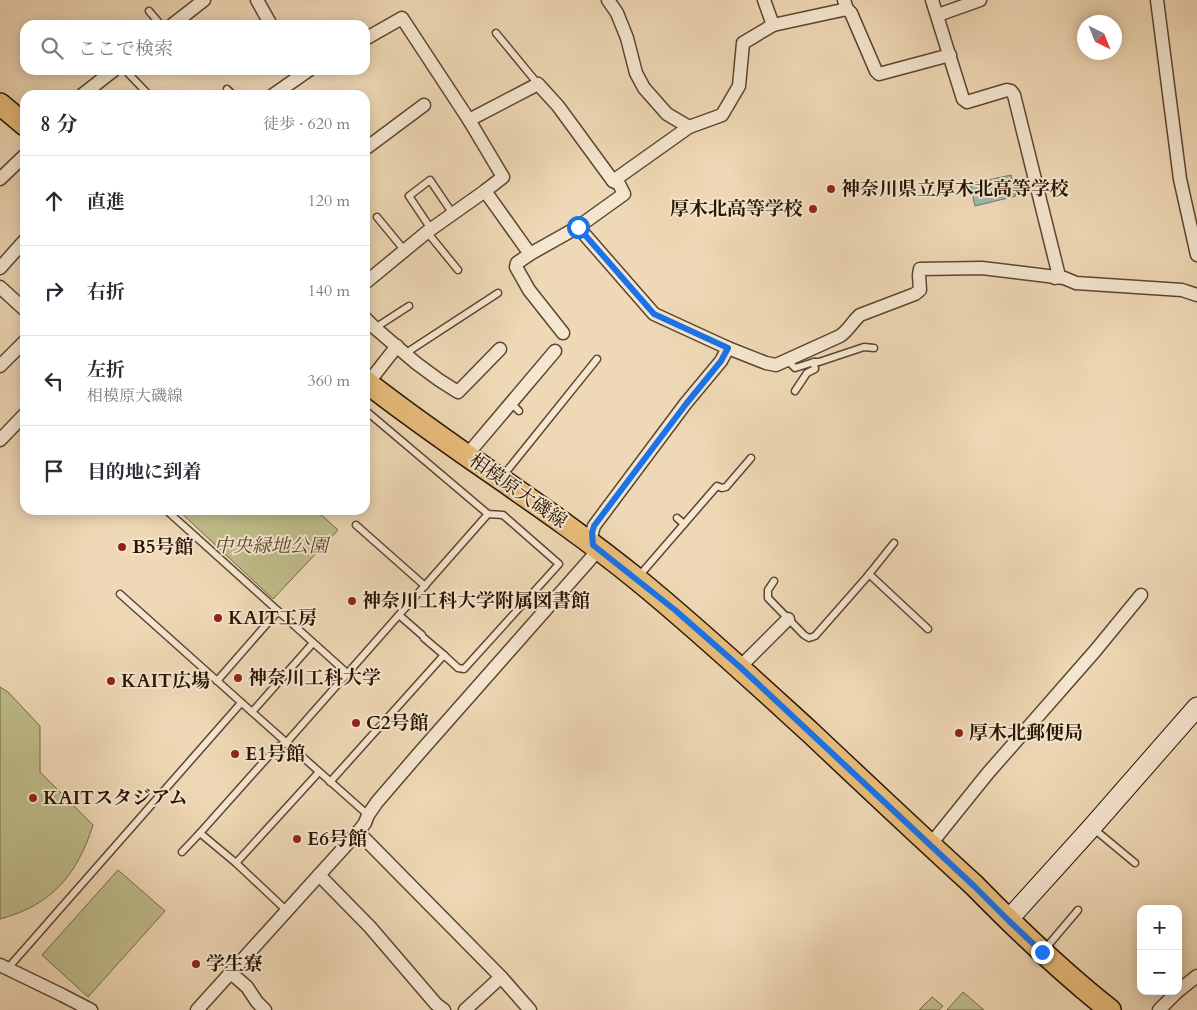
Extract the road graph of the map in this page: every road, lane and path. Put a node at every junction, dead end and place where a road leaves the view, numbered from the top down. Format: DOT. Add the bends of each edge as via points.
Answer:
graph roads {
  1 [pos="204,0"];
  2 [pos="257,0"];
  3 [pos="608,0"];
  4 [pos="764,0"];
  5 [pos="932,0"];
  6 [pos="980,0"];
  7 [pos="1157,0"];
  8 [pos="846,5"];
  9 [pos="149,11"];
  10 [pos="938,15"];
  11 [pos="157,20"];
  12 [pos="178,20"];
  13 [pos="268,20"];
  14 [pos="773,26"];
  15 [pos="496,33"];
  16 [pos="370,36"];
  17 [pos="950,54"];
  18 [pos="108,75"];
  19 [pos="130,75"];
  20 [pos="298,75"];
  21 [pos="147,80"];
  22 [pos="538,84"];
  23 [pos="140,86"];
  24 [pos="88,90"];
  25 [pos="144,90"];
  26 [pos="279,90"];
  27 [pos="424,105"];
  28 [pos="1,106"];
  29 [pos="469,120"];
  30 [pos="20,121"];
  31 [pos="689,127"];
  32 [pos="370,145"];
  33 [pos="20,160"];
  34 [pos="0,178"];
  35 [pos="614,181"];
  36 [pos="485,191"];
  37 [pos="453,214"];
  38 [pos="377,217"];
  39 [pos="578,227"];
  40 [pos="429,230"];
  41 [pos="20,246"];
  42 [pos="404,251"];
  43 [pos="530,254"];
  44 [pos="1197,255"];
  45 [pos="0,268"];
  46 [pos="458,270"];
  47 [pos="1055,278"];
  48 [pos="370,280"];
  49 [pos="0,286"];
  50 [pos="498,293"];
  51 [pos="1197,295"];
  52 [pos="20,305"];
  53 [pos="409,306"];
  54 [pos="370,324"];
  55 [pos="374,328"];
  56 [pos="563,333"];
  57 [pos="20,346"];
  58 [pos="728,348"];
  59 [pos="874,348"];
  60 [pos="500,349"];
  61 [pos="402,350"];
  62 [pos="555,351"];
  63 [pos="597,359"];
  64 [pos="787,360"];
  65 [pos="814,362"];
  66 [pos="0,365"];
  67 [pos="370,379"];
  68 [pos="370,384"];
  69 [pos="796,391"];
  70 [pos="370,414"];
  71 [pos="20,419"];
  72 [pos="0,440"];
  73 [pos="467,455"];
  74 [pos="751,458"];
  75 [pos="500,479"];
  76 [pos="704,488"];
  77 [pos="710,494"];
  78 [pos="488,514"];
  79 [pos="172,515"];
  80 [pos="677,518"];
  81 [pos="684,524"];
  82 [pos="356,525"];
  83 [pos="894,544"];
  84 [pos="593,545"];
  85 [pos="868,574"];
  86 [pos="637,579"];
  87 [pos="774,581"];
  88 [pos="424,586"];
  89 [pos="120,594"];
  90 [pos="1141,595"];
  91 [pos="278,611"];
  92 [pos="399,615"];
  93 [pos="788,618"];
  94 [pos="928,629"];
  95 [pos="313,643"];
  96 [pos="444,655"];
  97 [pos="740,667"];
  98 [pos="347,674"];
  99 [pos="217,681"];
  100 [pos="241,703"];
  101 [pos="1197,708"];
  102 [pos="252,712"];
  103 [pos="286,743"];
  104 [pos="319,772"];
  105 [pos="330,782"];
  106 [pos="368,815"];
  107 [pos="1092,827"];
  108 [pos="200,832"];
  109 [pos="358,832"];
  110 [pos="930,845"];
  111 [pos="182,852"];
  112 [pos="236,863"];
  113 [pos="1135,864"];
  114 [pos="319,875"];
  115 [pos="1078,910"];
  116 [pos="287,911"];
  117 [pos="1008,920"];
  118 [pos="1042,952"];
  119 [pos="4,966"];
  120 [pos="231,973"];
  121 [pos="1197,976"];
  122 [pos="501,977"];
  123 [pos="1182,988"];
  124 [pos="1174,995"];
  125 [pos="1108,1009"];
  126 [pos="91,1010"];
  127 [pos="198,1010"];
  128 [pos="265,1010"];
  129 [pos="444,1010"];
  130 [pos="465,1010"];
  131 [pos="530,1010"];
  132 [pos="1158,1010"];
  1 -- 12 [label="street"];
  2 -- 13 [label="street"];
  3 -- 31 [label="street" via="628,38 636,73 644,88 667,114"];
  4 -- 14 [label="street"];
  5 -- 10 [label="street"];
  6 -- 10 [label="street"];
  7 -- 44 [label="street" via="1180,179"];
  8 -- 14 [label="street"];
  8 -- 17 [label="street" via="879,74"];
  9 -- 11 [label="lane"];
  10 -- 17 [label="street"];
  14 -- 31 [label="street" via="743,43 739,86 722,115"];
  15 -- 22 [label="lane"];
  16 -- 29 [label="street" via="402,18"];
  17 -- 47 [label="street" via="966,102 1007,90 1014,95 1058,272"];
  18 -- 24 [label="street"];
  19 -- 23 [label="lane"];
  20 -- 26 [label="street"];
  21 -- 23 [label="lane"];
  22 -- 29 [label="street"];
  22 -- 35 [label="street"];
  23 -- 25 [label="lane"];
  27 -- 32 [label="street"];
  28 -- 30 [label="main road"];
  29 -- 36 [label="street" via="502,177"];
  31 -- 35 [label="street"];
  33 -- 34 [label="street"];
  35 -- 39 [label="street" via="624,194"];
  36 -- 37 [label="street"];
  36 -- 43 [label="street"];
  37 -- 40 [label="street"];
  37 -- 40 [label="lane" via="430,180 409,196"];
  38 -- 42 [label="lane"];
  39 -- 43 [label="street"];
  39 -- 58 [label="street" via="654,314"];
  40 -- 42 [label="street"];
  40 -- 46 [label="lane"];
  41 -- 45 [label="street"];
  42 -- 48 [label="street"];
  43 -- 56 [label="street" via="516,267 529,290"];
  47 -- 51 [label="street" via="1076,283 1182,290"];
  47 -- 64 [label="street" via="982,268 920,269 920,290 915,294 860,315 840,336"];
  49 -- 52 [label="street"];
  50 -- 61 [label="lane"];
  53 -- 55 [label="lane"];
  54 -- 55 [label="street"];
  55 -- 61 [label="street"];
  57 -- 66 [label="street"];
  58 -- 64 [label="street" via="766,364 776,365"];
  58 -- 84 [label="street" via="594,526"];
  59 -- 65 [label="lane" via="864,347"];
  60 -- 61 [label="street" via="458,392"];
  61 -- 67 [label="street"];
  62 -- 73 [label="street" via="515,407"];
  63 -- 75 [label="lane"];
  64 -- 65 [label="lane" via="796,368"];
  65 -- 69 [label="lane" via="816,369 807,373"];
  68 -- 73 [label="main road, 相模原大磯線"];
  70 -- 78 [label="lane"];
  71 -- 72 [label="street"];
  73 -- 75 [label="main road, 相模原大磯線"];
  74 -- 77 [label="lane" via="726,487 717,486"];
  75 -- 84 [label="main road, 相模原大磯線"];
  76 -- 77 [label="lane"];
  77 -- 81 [label="lane"];
  78 -- 88 [label="lane"];
  78 -- 96 [label="lane" via="503,515 559,564 464,669 458,668"];
  79 -- 91 [label="lane"];
  80 -- 81 [label="lane"];
  81 -- 86 [label="lane"];
  82 -- 88 [label="lane"];
  83 -- 85 [label="lane"];
  84 -- 86 [label="main road, 相模原大磯線"];
  84 -- 106 [label="street" via="593,556 421,750"];
  85 -- 93 [label="lane" via="815,636 809,638 804,635"];
  85 -- 94 [label="lane"];
  86 -- 97 [label="main road, 相模原大磯線"];
  87 -- 93 [label="lane" via="768,590 768,598"];
  88 -- 92 [label="lane"];
  89 -- 99 [label="lane"];
  90 -- 110 [label="street"];
  91 -- 95 [label="lane"];
  91 -- 99 [label="lane"];
  92 -- 96 [label="lane"];
  92 -- 98 [label="lane"];
  93 -- 97 [label="street"];
  95 -- 98 [label="lane"];
  95 -- 102 [label="lane"];
  96 -- 105 [label="lane"];
  97 -- 110 [label="main road, 相模原大磯線"];
  98 -- 103 [label="lane"];
  99 -- 100 [label="lane"];
  100 -- 102 [label="lane"];
  100 -- 119 [label="lane"];
  101 -- 107 [label="street"];
  102 -- 103 [label="lane"];
  103 -- 104 [label="lane"];
  103 -- 108 [label="lane" via="276,748"];
  104 -- 105 [label="lane"];
  104 -- 112 [label="lane"];
  105 -- 106 [label="lane"];
  106 -- 109 [label="street"];
  107 -- 113 [label="lane"];
  107 -- 117 [label="street"];
  108 -- 111 [label="lane"];
  108 -- 112 [label="lane"];
  109 -- 114 [label="street"];
  109 -- 122 [label="street"];
  110 -- 117 [label="main road, 相模原大磯線"];
  112 -- 116 [label="lane"];
  114 -- 116 [label="street"];
  114 -- 129 [label="street"];
  115 -- 118 [label="lane"];
  116 -- 120 [label="street"];
  117 -- 118 [label="main road, 相模原大磯線"];
  118 -- 125 [label="main road, 相模原大磯線"];
  119 -- 126 [label="street"];
  120 -- 127 [label="street"];
  120 -- 128 [label="street"];
  121 -- 123 [label="street"];
  122 -- 130 [label="street"];
  122 -- 131 [label="street"];
  124 -- 132 [label="street"];
}
